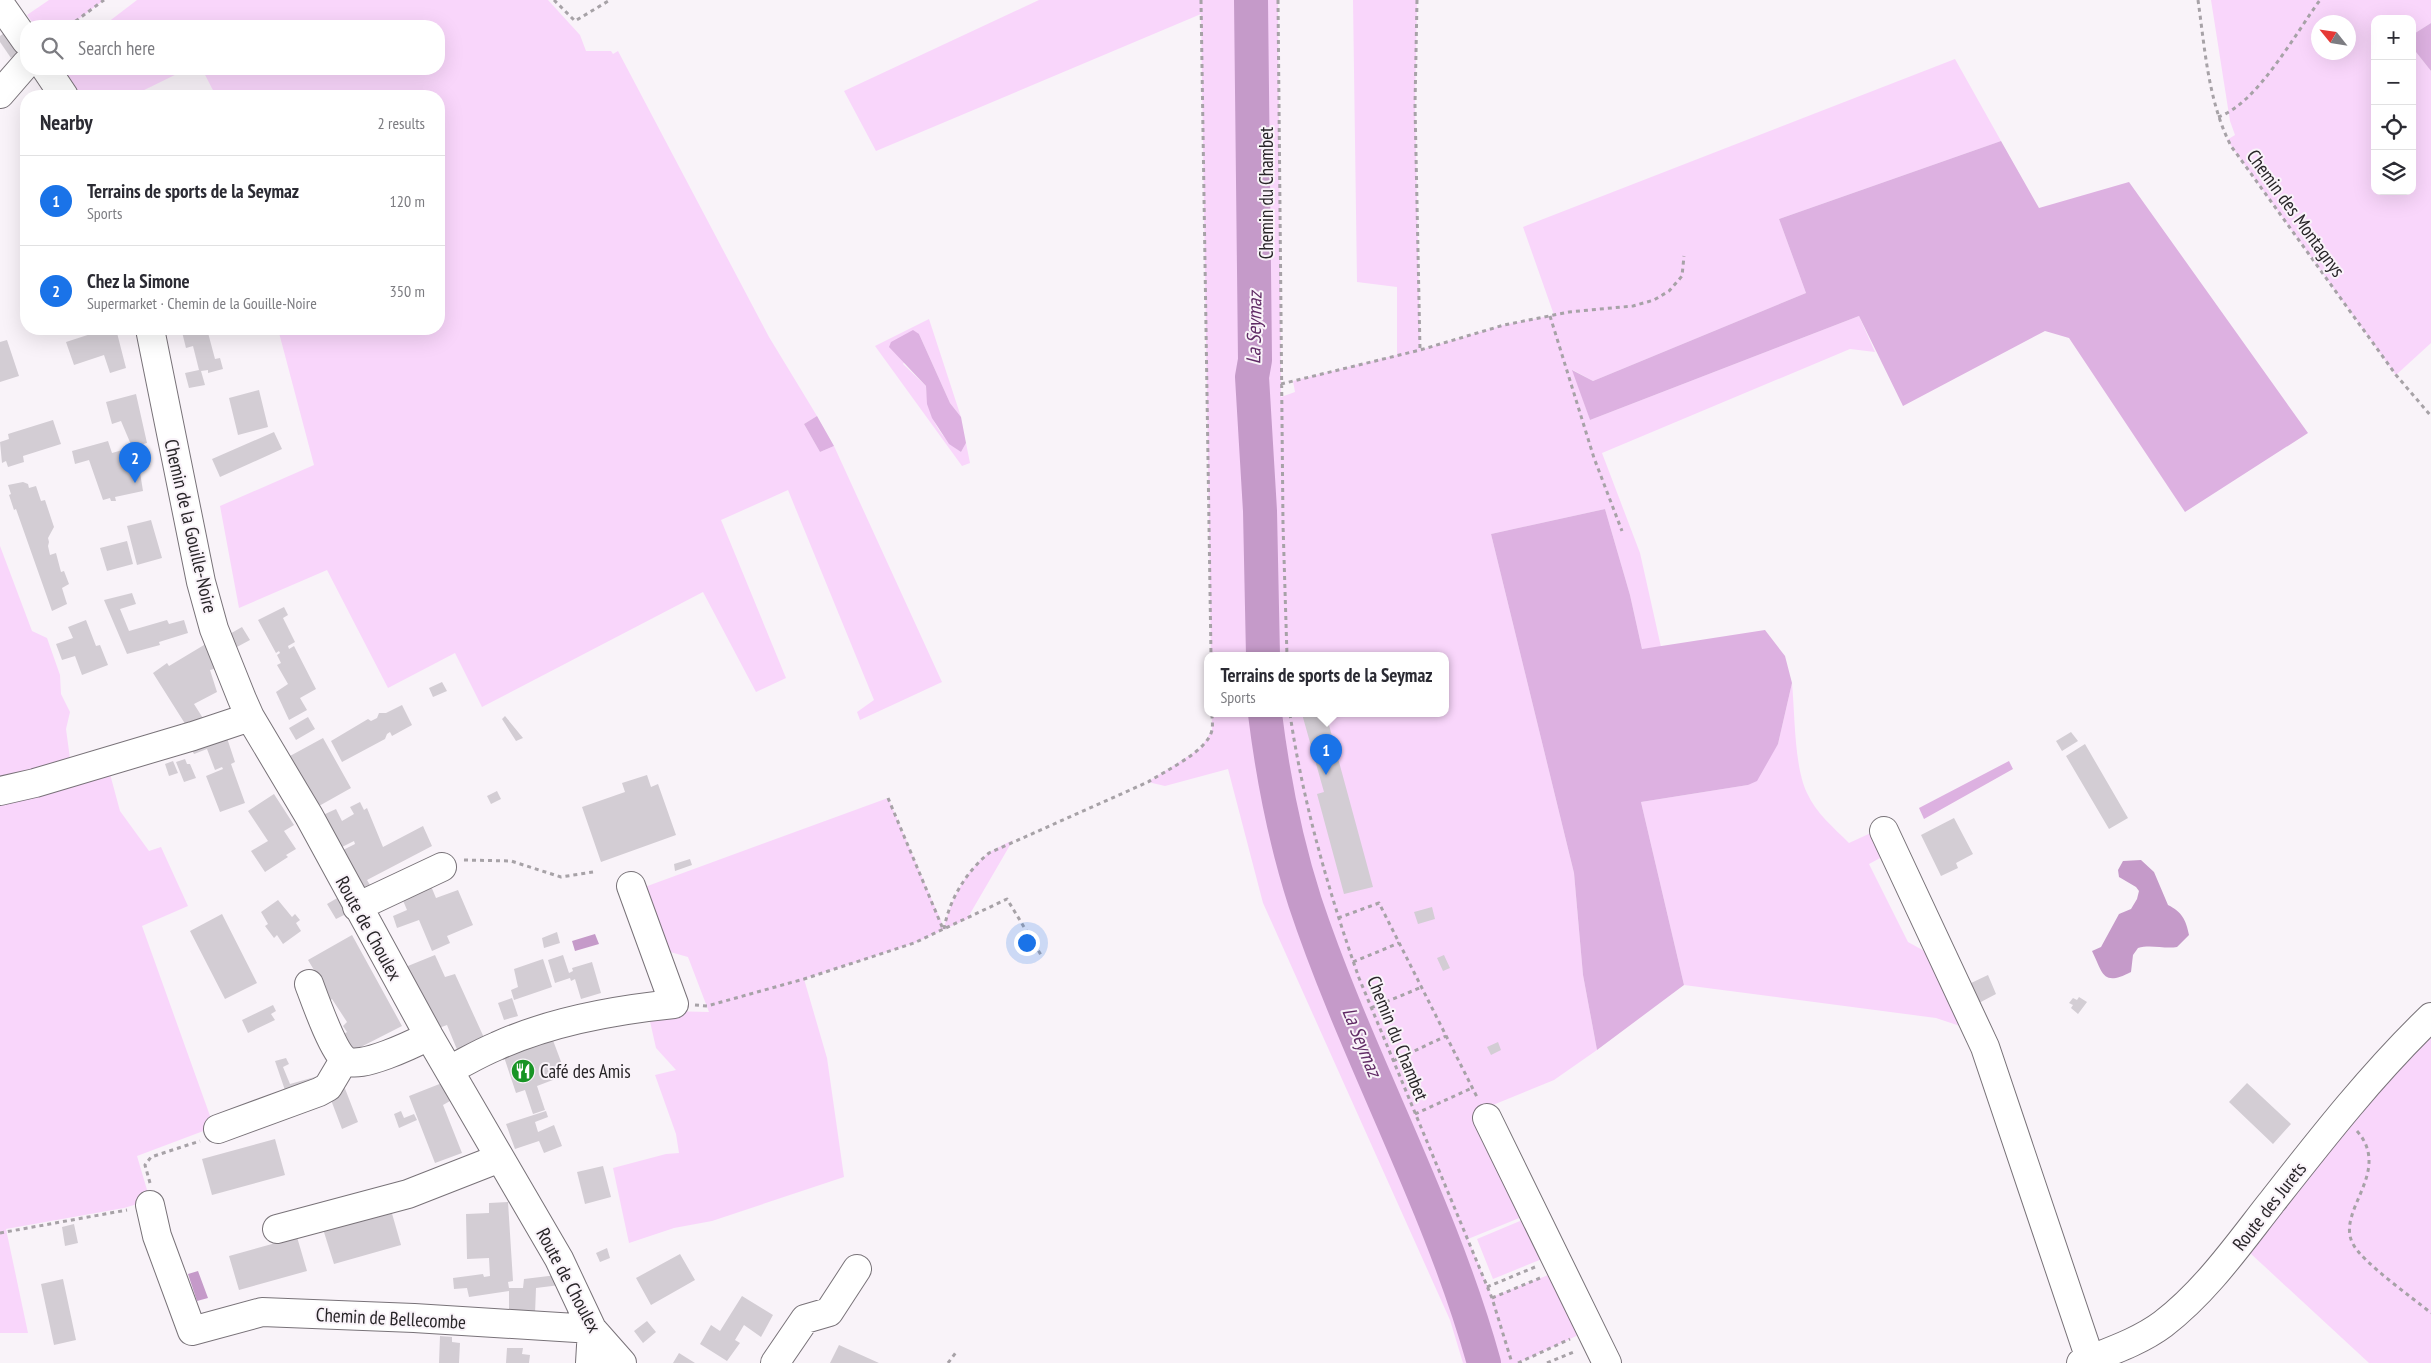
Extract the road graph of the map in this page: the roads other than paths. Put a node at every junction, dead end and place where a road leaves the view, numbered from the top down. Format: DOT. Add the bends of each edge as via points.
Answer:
graph roads {
  1 [pos="0,4"];
  2 [pos="20,32"];
  3 [pos="20,71"];
  4 [pos="50,75"];
  5 [pos="60,90"];
  6 [pos="0,94"];
  7 [pos="151,335"];
  8 [pos="250,717"];
  9 [pos="0,791"];
  10 [pos="1884,830"];
  11 [pos="442,867"];
  12 [pos="631,886"];
  13 [pos="357,907"];
  14 [pos="309,984"];
  15 [pos="2431,1016"];
  16 [pos="429,1036"];
  17 [pos="344,1060"];
  18 [pos="449,1070"];
  19 [pos="1487,1118"];
  20 [pos="218,1129"];
  21 [pos="500,1158"];
  22 [pos="150,1206"];
  23 [pos="277,1229"];
  24 [pos="857,1269"];
  25 [pos="592,1329"];
  26 [pos="1598,1345"];
  27 [pos="2086,1361"];
  28 [pos="590,1363"];
  29 [pos="622,1363"];
  30 [pos="775,1363"];
  1 -- 2 [label="street"];
  3 -- 6 [label="street"];
  4 -- 5 [label="street"];
  7 -- 8 [label="street, Chemin de la Gouille-Noire" via="201,582 214,629"];
  8 -- 9 [label="street"];
  8 -- 13 [label="street, Route de Choulex" via="309,816"];
  10 -- 27 [label="street" via="1985,1047"];
  11 -- 13 [label="street"];
  12 -- 18 [label="street" via="674,1004 625,1009 558,1025 497,1046"];
  13 -- 16 [label="street, Route de Choulex"];
  14 -- 17 [label="street"];
  15 -- 27 [label="street, Route des Jurets" via="2390,1057 2222,1264 2183,1307 2138,1338"];
  16 -- 17 [label="street" via="370,1060"];
  16 -- 18 [label="street, Route de Choulex"];
  17 -- 20 [label="street" via="328,1087 319,1092"];
  18 -- 21 [label="street, Route de Choulex"];
  19 -- 26 [label="street"];
  21 -- 23 [label="street" via="408,1194"];
  21 -- 25 [label="street, Route de Choulex" via="560,1259"];
  22 -- 25 [label="street, Chemin de Bellecombe" via="157,1236 192,1331 262,1312"];
  24 -- 30 [label="street" via="828,1312 805,1319"];
  25 -- 28 [label="street"];
  25 -- 29 [label="street, Route de Choulex"];
}
